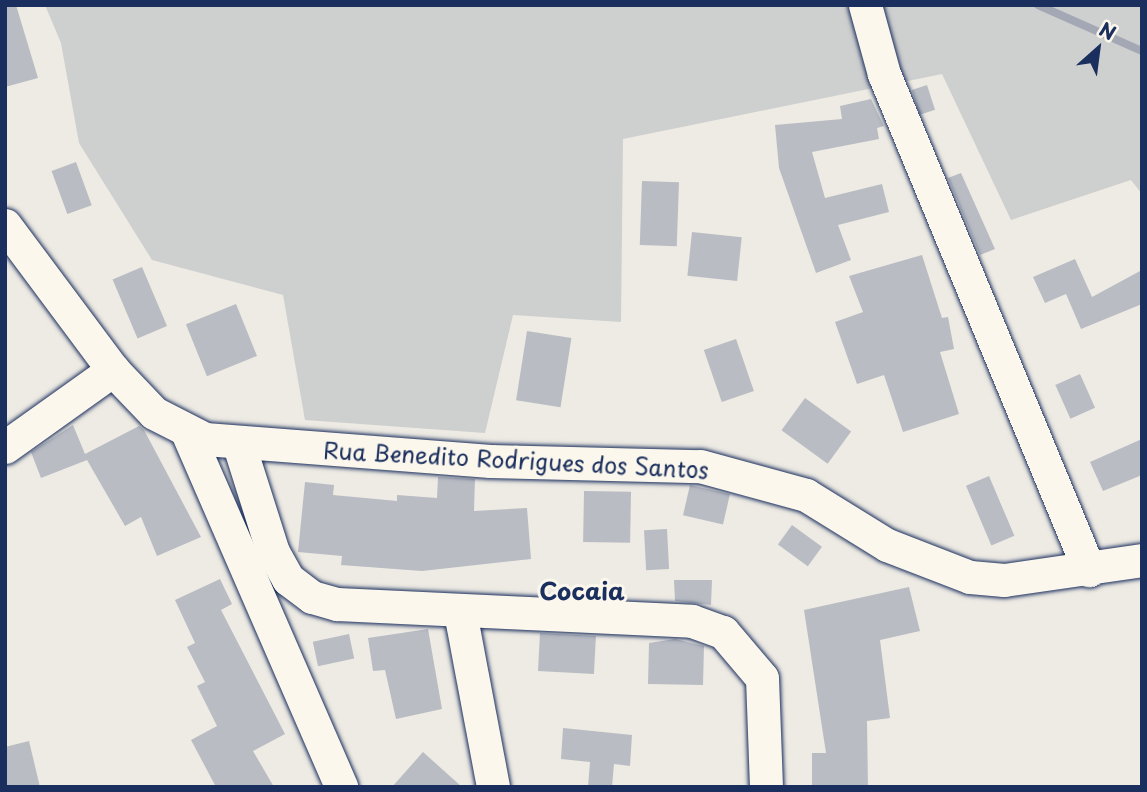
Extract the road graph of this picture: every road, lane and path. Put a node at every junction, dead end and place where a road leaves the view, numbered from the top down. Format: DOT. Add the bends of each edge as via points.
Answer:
graph roads {
  1 [pos="865,5"];
  2 [pos="5,225"];
  3 [pos="113,370"];
  4 [pos="187,432"];
  5 [pos="239,445"];
  6 [pos="5,447"];
  7 [pos="1142,560"];
  8 [pos="1089,570"];
  9 [pos="460,612"];
  10 [pos="341,787"];
  11 [pos="493,787"];
  12 [pos="766,787"];
  1 -- 8 [label="street" via="884,74"];
  2 -- 3 [label="street, Rua Benedito Rodrigues dos Santos"];
  3 -- 4 [label="street, Rua Benedito Rodrigues dos Santos" via="154,413"];
  3 -- 6 [label="street"];
  4 -- 5 [label="street, Rua Benedito Rodrigues dos Santos"];
  4 -- 10 [label="street"];
  5 -- 8 [label="street, Rua Benedito Rodrigues dos Santos" via="700,466 806,495 896,550 970,577 1004,580"];
  5 -- 9 [label="street" via="273,552 288,579 312,597"];
  7 -- 8 [label="street, Rua Benedito Rodrigues dos Santos"];
  9 -- 11 [label="street"];
  9 -- 12 [label="street" via="692,621 723,632 762,678"];
}
